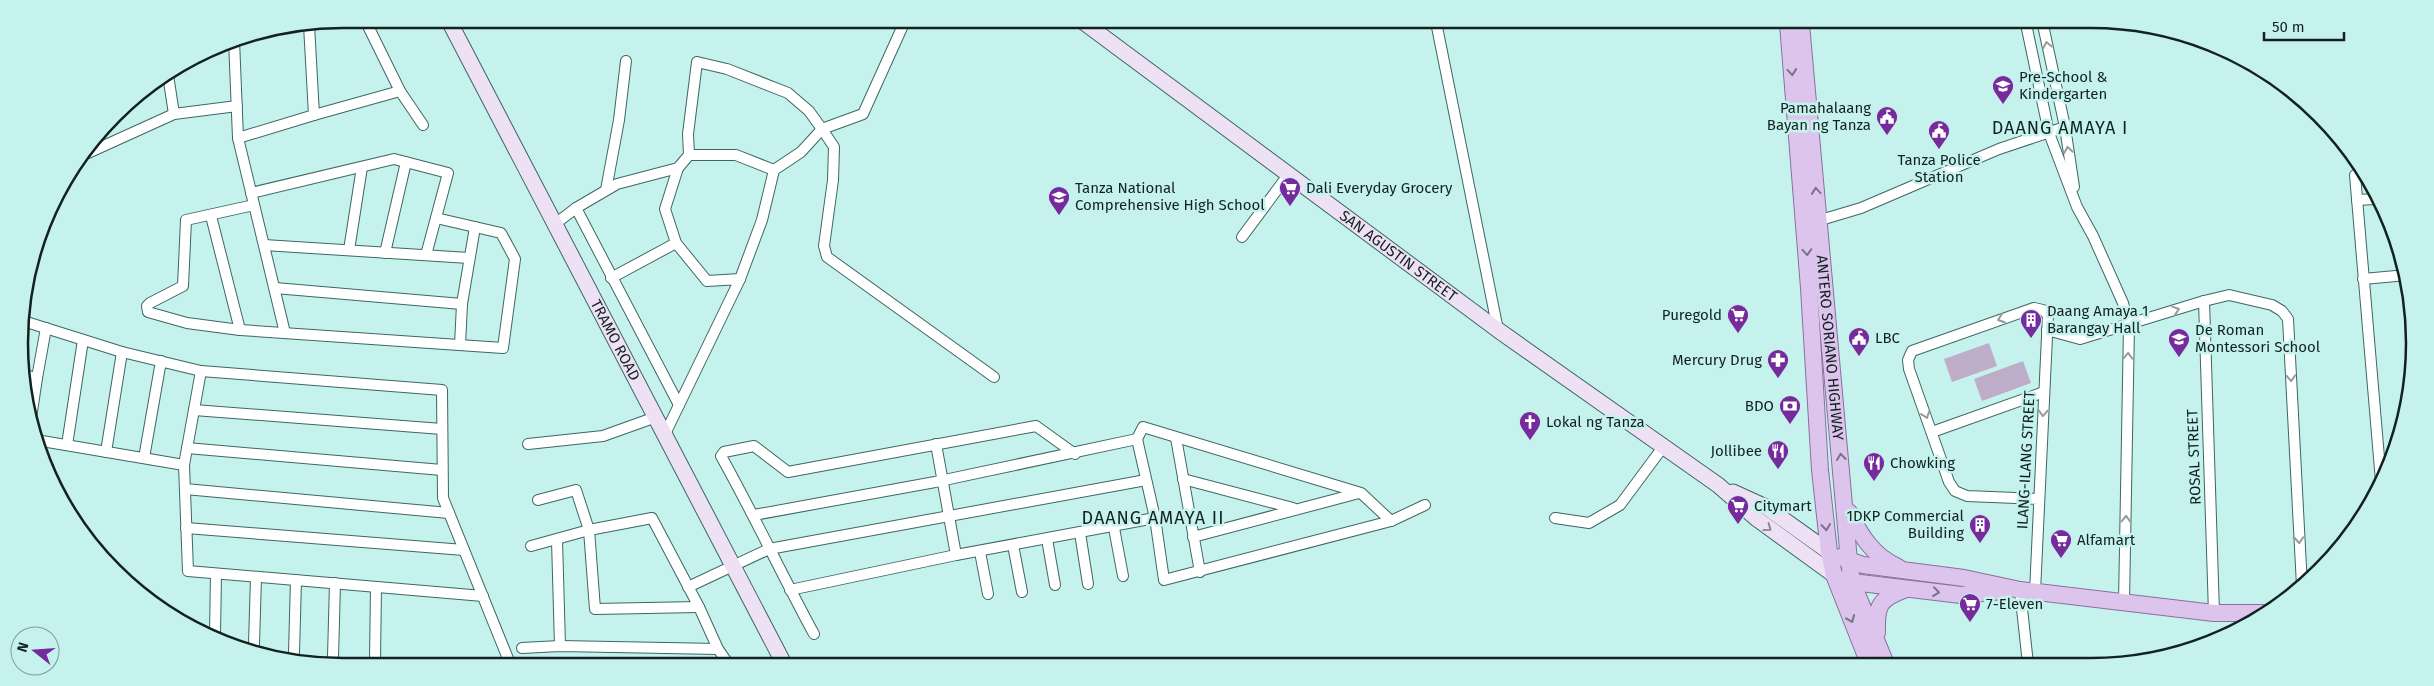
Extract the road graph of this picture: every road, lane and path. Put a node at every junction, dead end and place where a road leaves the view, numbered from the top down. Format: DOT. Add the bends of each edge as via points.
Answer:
graph roads {
  1 [pos="369,28"];
  2 [pos="453,28"];
  3 [pos="902,28"];
  4 [pos="1092,28"];
  5 [pos="1437,28"];
  6 [pos="1788,28"];
  7 [pos="1801,28"];
  8 [pos="2027,28"];
  9 [pos="2044,28"];
  10 [pos="309,29"];
  11 [pos="234,47"];
  12 [pos="626,61"];
  13 [pos="169,80"];
  14 [pos="400,91"];
  15 [pos="237,106"];
  16 [pos="174,114"];
  17 [pos="314,115"];
  18 [pos="423,126"];
  19 [pos="2065,127"];
  20 [pos="822,129"];
  21 [pos="2049,133"];
  22 [pos="238,138"];
  23 [pos="93,151"];
  24 [pos="689,155"];
  25 [pos="406,162"];
  26 [pos="362,167"];
  27 [pos="678,168"];
  28 [pos="774,170"];
  29 [pos="1288,175"];
  30 [pos="2356,175"];
  31 [pos="606,190"];
  32 [pos="251,193"];
  33 [pos="2371,198"];
  34 [pos="2357,200"];
  35 [pos="254,205"];
  36 [pos="2077,207"];
  37 [pos="576,208"];
  38 [pos="211,216"];
  39 [pos="436,218"];
  40 [pos="1812,223"];
  41 [pos="555,224"];
  42 [pos="475,227"];
  43 [pos="1242,237"];
  44 [pos="676,242"];
  45 [pos="264,245"];
  46 [pos="349,250"];
  47 [pos="385,253"];
  48 [pos="426,255"];
  49 [pos="469,258"];
  50 [pos="2399,276"];
  51 [pos="611,278"];
  52 [pos="740,279"];
  53 [pos="2363,279"];
  54 [pos="275,288"];
  55 [pos="2204,301"];
  56 [pos="462,304"];
  57 [pos="28,322"];
  58 [pos="2129,326"];
  59 [pos="46,328"];
  60 [pos="240,330"];
  61 [pos="1498,330"];
  62 [pos="2047,330"];
  63 [pos="285,333"];
  64 [pos="84,340"];
  65 [pos="460,345"];
  66 [pos="122,352"];
  67 [pos="161,361"];
  68 [pos="201,371"];
  69 [pos="29,376"];
  70 [pos="994,377"];
  71 [pos="38,378"];
  72 [pos="2044,392"];
  73 [pos="34,403"];
  74 [pos="679,405"];
  75 [pos="194,410"];
  76 [pos="656,417"];
  77 [pos="442,429"];
  78 [pos="1932,432"];
  79 [pos="665,434"];
  80 [pos="1176,438"];
  81 [pos="1138,439"];
  82 [pos="43,441"];
  83 [pos="528,444"];
  84 [pos="936,444"];
  85 [pos="66,445"];
  86 [pos="1663,447"];
  87 [pos="187,448"];
  88 [pos="106,452"];
  89 [pos="1075,454"];
  90 [pos="144,458"];
  91 [pos="184,465"];
  92 [pos="2380,469"];
  93 [pos="442,470"];
  94 [pos="1183,479"];
  95 [pos="942,480"];
  96 [pos="1146,480"];
  97 [pos="1718,485"];
  98 [pos="185,489"];
  99 [pos="1361,492"];
  100 [pos="2039,499"];
  101 [pos="538,500"];
  102 [pos="1425,505"];
  103 [pos="1845,506"];
  104 [pos="1294,509"];
  105 [pos="449,513"];
  106 [pos="754,515"];
  107 [pos="948,516"];
  108 [pos="1155,518"];
  109 [pos="1555,518"];
  110 [pos="1391,521"];
  111 [pos="186,528"];
  112 [pos="1114,528"];
  113 [pos="589,530"];
  114 [pos="1080,533"];
  115 [pos="1193,537"];
  116 [pos="1047,539"];
  117 [pos="557,540"];
  118 [pos="1012,545"];
  119 [pos="531,546"];
  120 [pos="769,549"];
  121 [pos="464,550"];
  122 [pos="980,552"];
  123 [pos="1829,552"];
  124 [pos="956,555"];
  125 [pos="1849,561"];
  126 [pos="733,565"];
  127 [pos="1200,572"];
  128 [pos="216,574"];
  129 [pos="1834,575"];
  130 [pos="1123,576"];
  131 [pos="256,577"];
  132 [pos="2302,578"];
  133 [pos="296,580"];
  134 [pos="1910,580"];
  135 [pos="1852,582"];
  136 [pos="335,583"];
  137 [pos="1088,584"];
  138 [pos="1055,585"];
  139 [pos="376,587"];
  140 [pos="688,587"];
  141 [pos="790,590"];
  142 [pos="2028,591"];
  143 [pos="1022,592"];
  144 [pos="988,594"];
  145 [pos="483,596"];
  146 [pos="2124,602"];
  147 [pos="699,607"];
  148 [pos="2214,612"];
  149 [pos="2250,615"];
  150 [pos="215,631"];
  151 [pos="814,634"];
  152 [pos="1877,640"];
  153 [pos="254,644"];
  154 [pos="560,646"];
  155 [pos="522,648"];
  156 [pos="718,649"];
  157 [pos="294,653"];
  158 [pos="333,657"];
  159 [pos="375,658"];
  160 [pos="507,658"];
  161 [pos="725,658"];
  162 [pos="781,658"];
  163 [pos="1867,658"];
  164 [pos="1884,658"];
  165 [pos="2028,658"];
  1 -- 14 [label="street"];
  2 -- 41 [label="main road, TRAMO ROAD"];
  3 -- 20 [label="street" via="863,114"];
  4 -- 29 [label="main road, SAN AGUSTIN STREET"];
  5 -- 61 [label="street"];
  6 -- 40 [label="main road, ANTERO SORIANO HIGHWAY, one-way"];
  40 -- 7 [label="main road, ANTERO SORIANO HIGHWAY, one-way"];
  8 -- 21 [label="street"];
  19 -- 9 [label="street, one-way"];
  10 -- 17 [label="street"];
  11 -- 15 [label="street"];
  12 -- 31 [label="street" via="620,120"];
  13 -- 16 [label="street"];
  14 -- 17 [label="street"];
  14 -- 18 [label="street"];
  15 -- 16 [label="street"];
  15 -- 22 [label="street"];
  16 -- 23 [label="street"];
  17 -- 22 [label="street"];
  19 -- 21 [label="street"];
  36 -- 19 [label="street, one-way"];
  20 -- 24 [label="street" via="809,111 788,93 727,69 697,62 688,134"];
  20 -- 28 [label="street" via="800,152"];
  20 -- 70 [label="street" via="834,147 824,246 828,256"];
  21 -- 36 [label="street"];
  21 -- 40 [label="street" via="2000,149 1861,208"];
  22 -- 32 [label="street"];
  24 -- 27 [label="street"];
  24 -- 28 [label="street" via="736,155"];
  25 -- 26 [label="street" via="394,159"];
  25 -- 39 [label="street" via="448,173"];
  25 -- 47 [label="street"];
  26 -- 32 [label="street"];
  26 -- 46 [label="street"];
  27 -- 31 [label="street"];
  27 -- 44 [label="street" via="665,209"];
  28 -- 52 [label="street" via="762,220"];
  29 -- 43 [label="street"];
  29 -- 61 [label="main road, SAN AGUSTIN STREET"];
  30 -- 34 [label="street"];
  31 -- 37 [label="street"];
  32 -- 35 [label="street"];
  33 -- 34 [label="street"];
  34 -- 53 [label="street"];
  35 -- 38 [label="street"];
  35 -- 45 [label="street"];
  36 -- 58 [label="street" via="2123,303"];
  37 -- 41 [label="street"];
  37 -- 51 [label="street"];
  38 -- 60 [label="street"];
  38 -- 60 [label="street" via="186,220 183,286 150,303 146,309 187,323"];
  39 -- 42 [label="street"];
  39 -- 48 [label="street"];
  103 -- 40 [label="main road, ANTERO SORIANO HIGHWAY, one-way"];
  40 -- 123 [label="main road, ANTERO SORIANO HIGHWAY, one-way" via="1820,470"];
  41 -- 76 [label="main road, TRAMO ROAD"];
  42 -- 49 [label="street"];
  42 -- 65 [label="street" via="501,233 515,259 503,348"];
  44 -- 51 [label="street"];
  44 -- 52 [label="street" via="707,281"];
  45 -- 46 [label="street"];
  45 -- 54 [label="street"];
  46 -- 47 [label="street"];
  47 -- 48 [label="street"];
  48 -- 49 [label="street"];
  49 -- 56 [label="street"];
  50 -- 53 [label="street"];
  51 -- 74 [label="street"];
  52 -- 74 [label="street"];
  53 -- 92 [label="street"];
  54 -- 56 [label="street"];
  54 -- 63 [label="street"];
  58 -- 55 [label="street, one-way"];
  55 -- 132 [label="street, one-way" via="2229,296 2272,306 2288,319"];
  55 -- 148 [label="street, ROSAL STREET"];
  56 -- 65 [label="street"];
  57 -- 59 [label="street"];
  58 -- 62 [label="street" via="2080,339"];
  146 -- 58 [label="street, one-way"];
  59 -- 64 [label="street"];
  59 -- 71 [label="street"];
  60 -- 63 [label="street"];
  61 -- 86 [label="main road, SAN AGUSTIN STREET"];
  62 -- 72 [label="street, ILANG-ILANG STREET"];
  62 -- 78 [label="street, one-way" via="2048,315 2034,308 1912,351 1909,369"];
  63 -- 65 [label="street"];
  64 -- 66 [label="street"];
  64 -- 85 [label="street"];
  66 -- 67 [label="street"];
  66 -- 88 [label="street"];
  67 -- 68 [label="street"];
  67 -- 90 [label="street"];
  68 -- 75 [label="street"];
  68 -- 77 [label="street" via="442,390"];
  69 -- 71 [label="street"];
  71 -- 73 [label="street"];
  72 -- 78 [label="street"];
  72 -- 100 [label="street, ILANG-ILANG STREET, one-way"];
  74 -- 79 [label="street"];
  75 -- 77 [label="street"];
  75 -- 87 [label="street"];
  76 -- 79 [label="main road, TRAMO ROAD"];
  76 -- 83 [label="street" via="603,436"];
  77 -- 93 [label="street"];
  78 -- 100 [label="street" via="1955,491 1967,496"];
  79 -- 126 [label="main road, TRAMO ROAD"];
  80 -- 81 [label="street" via="1143,427"];
  80 -- 94 [label="street"];
  80 -- 99 [label="street"];
  81 -- 89 [label="street"];
  81 -- 96 [label="street"];
  82 -- 85 [label="street"];
  84 -- 89 [label="street" via="1036,426"];
  84 -- 95 [label="street"];
  84 -- 106 [label="street" via="788,472 754,446 724,452 721,456"];
  85 -- 88 [label="street"];
  86 -- 97 [label="main road, SAN AGUSTIN STREET"];
  86 -- 109 [label="street" via="1620,505 1589,523"];
  87 -- 91 [label="street"];
  87 -- 93 [label="street"];
  88 -- 90 [label="street"];
  89 -- 95 [label="street"];
  90 -- 91 [label="street"];
  91 -- 98 [label="street"];
  93 -- 105 [label="street" via="443,498"];
  94 -- 104 [label="street"];
  94 -- 115 [label="street"];
  95 -- 106 [label="street"];
  95 -- 107 [label="street"];
  96 -- 107 [label="street"];
  96 -- 108 [label="street"];
  97 -- 123 [label="main road, SAN AGUSTIN STREET" via="1766,507"];
  97 -- 129 [label="main road, SAN AGUSTIN STREET, one-way" via="1756,519"];
  98 -- 105 [label="street"];
  98 -- 111 [label="street"];
  99 -- 104 [label="street"];
  99 -- 110 [label="street"];
  100 -- 142 [label="street, ILANG-ILANG STREET"];
  101 -- 113 [label="street" via="576,490"];
  102 -- 110 [label="street"];
  103 -- 125 [label="main road, ANTERO SORIANO HIGHWAY"];
  103 -- 134 [label="main road" via="1860,534 1879,556"];
  104 -- 115 [label="street"];
  105 -- 121 [label="street"];
  106 -- 120 [label="street"];
  107 -- 120 [label="street"];
  107 -- 124 [label="street"];
  108 -- 112 [label="street"];
  108 -- 127 [label="street" via="1164,580"];
  110 -- 127 [label="street"];
  111 -- 121 [label="street"];
  111 -- 128 [label="street" via="188,571"];
  112 -- 114 [label="street"];
  112 -- 130 [label="street"];
  113 -- 117 [label="street"];
  113 -- 140 [label="street" via="652,518"];
  113 -- 147 [label="street" via="595,609"];
  114 -- 116 [label="street"];
  114 -- 137 [label="street"];
  115 -- 127 [label="street"];
  116 -- 118 [label="street"];
  116 -- 138 [label="street"];
  117 -- 119 [label="street"];
  117 -- 154 [label="street"];
  118 -- 122 [label="street"];
  118 -- 143 [label="street"];
  120 -- 126 [label="street"];
  120 -- 141 [label="street"];
  121 -- 145 [label="street"];
  122 -- 124 [label="street"];
  122 -- 144 [label="street"];
  123 -- 125 [label="main road"];
  123 -- 129 [label="main road, ANTERO SORIANO HIGHWAY"];
  124 -- 141 [label="street"];
  125 -- 134 [label="main road"];
  125 -- 135 [label="main road, ANTERO SORIANO HIGHWAY"];
  126 -- 140 [label="street"];
  126 -- 162 [label="main road, TRAMO ROAD"];
  128 -- 131 [label="street"];
  128 -- 150 [label="street"];
  129 -- 135 [label="main road"];
  129 -- 163 [label="main road, ANTERO SORIANO HIGHWAY, one-way"];
  131 -- 133 [label="street"];
  131 -- 153 [label="street"];
  133 -- 136 [label="street"];
  133 -- 157 [label="street"];
  134 -- 135 [label="main road"];
  134 -- 142 [label="main road" via="1964,578"];
  134 -- 152 [label="main road" via="1880,604 1876,618"];
  135 -- 152 [label="main road, ANTERO SORIANO HIGHWAY"];
  136 -- 139 [label="street"];
  136 -- 158 [label="street"];
  139 -- 145 [label="street"];
  139 -- 159 [label="street"];
  140 -- 147 [label="street"];
  141 -- 151 [label="street"];
  142 -- 146 [label="main road"];
  142 -- 165 [label="street, ILANG-ILANG STREET"];
  145 -- 160 [label="street"];
  146 -- 148 [label="main road"];
  147 -- 156 [label="street"];
  148 -- 149 [label="main road"];
  152 -- 164 [label="main road, ANTERO SORIANO HIGHWAY"];
  154 -- 155 [label="street"];
  154 -- 156 [label="street"];
  156 -- 161 [label="street"];
}
